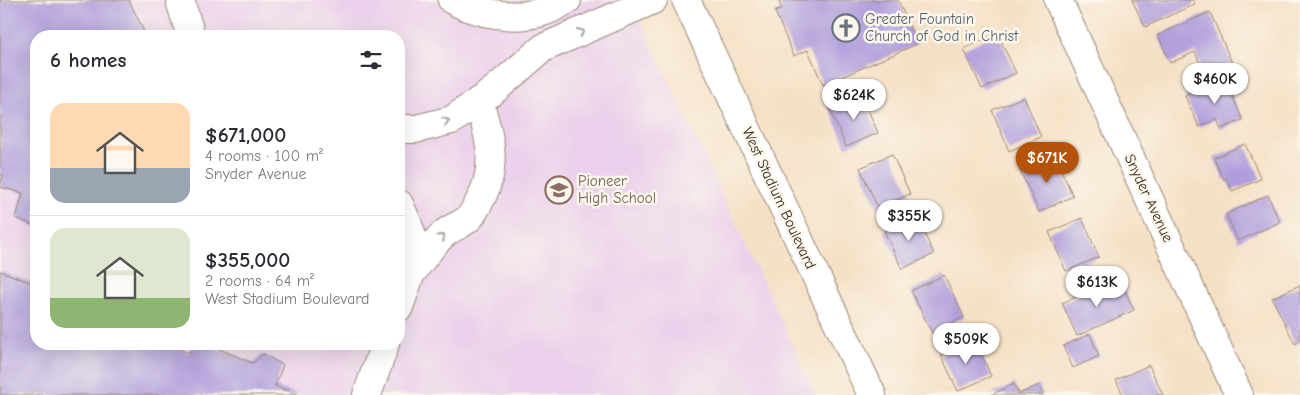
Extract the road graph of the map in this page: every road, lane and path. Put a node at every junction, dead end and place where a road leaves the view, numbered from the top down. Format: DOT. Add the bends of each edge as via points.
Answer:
graph roads {
  1 [pos="181,0"];
  2 [pos="452,0"];
  3 [pos="567,0"];
  4 [pos="653,0"];
  5 [pos="686,0"];
  6 [pos="1058,0"];
  7 [pos="190,30"];
  8 [pos="478,101"];
  9 [pos="405,129"];
  10 [pos="405,218"];
  11 [pos="410,274"];
  12 [pos="405,289"];
  13 [pos="383,350"];
  14 [pos="367,395"];
  15 [pos="872,395"];
  16 [pos="1239,395"];
  1 -- 7 [label="main road"];
  2 -- 3 [label="main road" via="502,16 542,12"];
  8 -- 4 [label="main road, one-way" via="543,48"];
  5 -- 15 [label="main road, West Stadium Boulevard"];
  6 -- 16 [label="main road, Snyder Avenue"];
  9 -- 8 [label="main road, one-way" via="416,130 452,120"];
  11 -- 8 [label="main road, one-way" via="445,233 470,217 486,191 492,167 489,136"];
  10 -- 11 [label="main road" via="414,246"];
  11 -- 12 [label="main road"];
  13 -- 14 [label="main road"];
}
